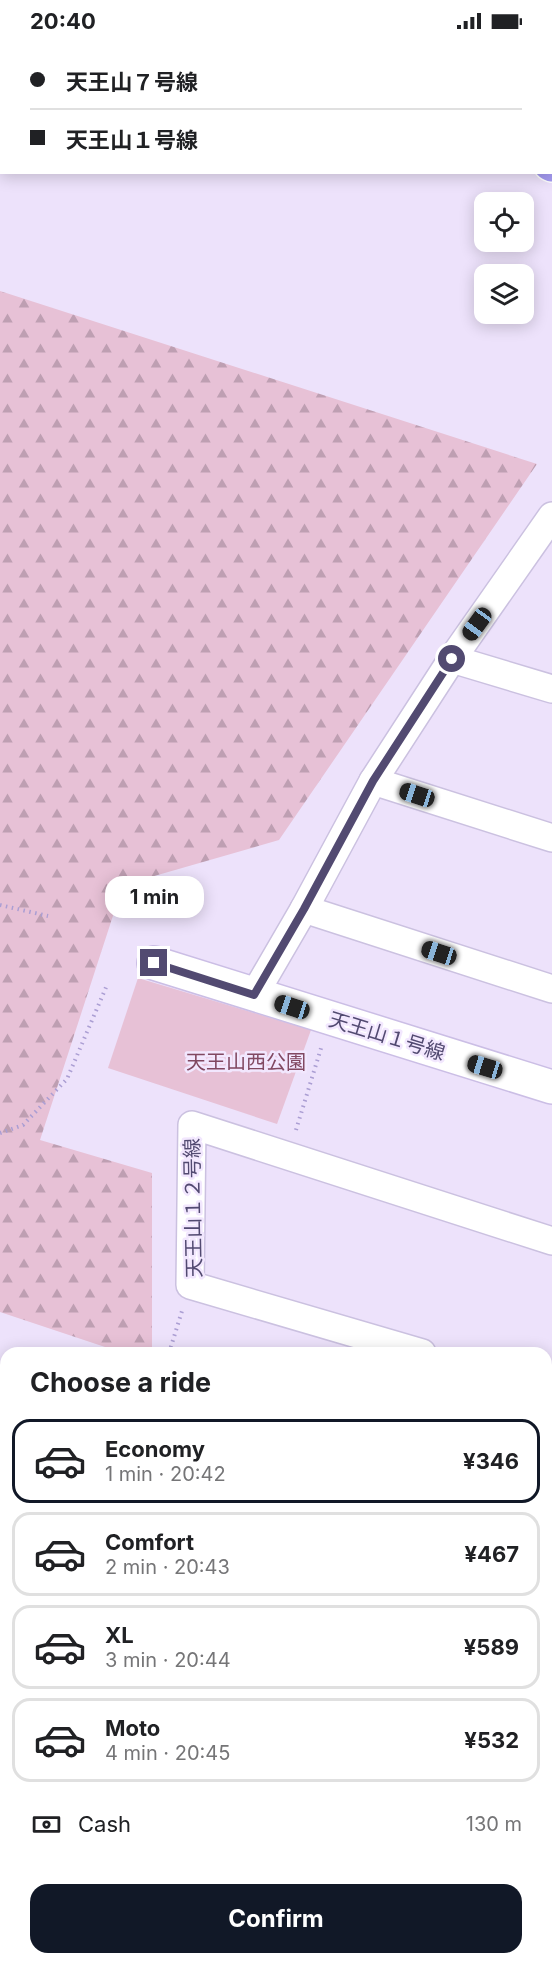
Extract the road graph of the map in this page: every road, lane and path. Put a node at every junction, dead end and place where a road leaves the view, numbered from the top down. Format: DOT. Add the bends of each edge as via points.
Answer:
graph roads {
  1 [pos="548,529"];
  2 [pos="452,659"];
  3 [pos="552,689"];
  4 [pos="373,781"];
  5 [pos="552,838"];
  6 [pos="0,905"];
  7 [pos="304,909"];
  8 [pos="48,916"];
  9 [pos="154,963"];
  10 [pos="107,986"];
  11 [pos="552,989"];
  12 [pos="254,995"];
  13 [pos="330,1019"];
  14 [pos="552,1087"];
  15 [pos="0,1133"];
  16 [pos="288,1156"];
  17 [pos="552,1240"];
  18 [pos="190,1285"];
  19 [pos="171,1347"];
  20 [pos="399,1347"];
  1 -- 2 [label="street"];
  2 -- 3 [label="street"];
  2 -- 4 [label="street"];
  4 -- 5 [label="street"];
  4 -- 7 [label="street"];
  6 -- 8 [label="path"];
  7 -- 11 [label="street"];
  7 -- 12 [label="street"];
  9 -- 12 [label="street, 天王山１号線"];
  10 -- 15 [label="path" via="67,1079 23,1125"];
  12 -- 13 [label="street, 天王山１号線"];
  13 -- 14 [label="street, 天王山１号線"];
  13 -- 16 [label="path"];
  16 -- 17 [label="street, 天王山１２号線"];
  16 -- 18 [label="street, 天王山１２号線" via="192,1125"];
  18 -- 19 [label="path"];
  18 -- 20 [label="street, 天王山１２号線"];
}
